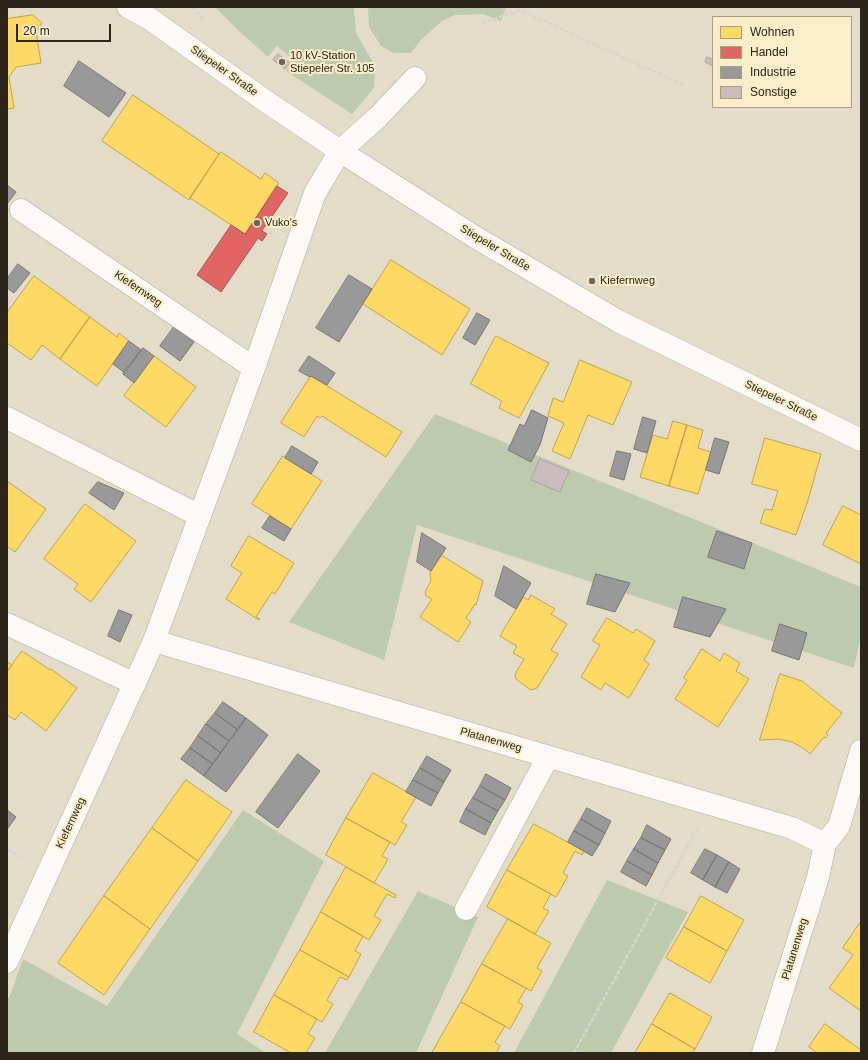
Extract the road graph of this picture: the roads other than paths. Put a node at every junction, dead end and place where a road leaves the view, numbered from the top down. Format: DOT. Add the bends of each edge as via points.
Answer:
graph roads {
  1 [pos="128,7"];
  2 [pos="144,13"];
  3 [pos="415,78"];
  4 [pos="340,151"];
  5 [pos="21,210"];
  6 [pos="254,368"];
  7 [pos="7,418"];
  8 [pos="861,440"];
  9 [pos="200,516"];
  10 [pos="7,624"];
  11 [pos="154,641"];
  12 [pos="135,684"];
  13 [pos="861,751"];
  14 [pos="548,757"];
  15 [pos="825,844"];
  16 [pos="466,909"];
  17 [pos="7,962"];
  18 [pos="763,1053"];
  1 -- 2 [label="street, Stiepeler Straße"];
  2 -- 4 [label="street, Stiepeler Straße" via="264,100"];
  3 -- 4 [label="street, Kiefernweg" via="378,117"];
  4 -- 6 [label="street, Kiefernweg" via="315,193"];
  4 -- 8 [label="street, Stiepeler Straße" via="475,237 618,321"];
  5 -- 6 [label="street, Kiefernweg"];
  6 -- 9 [label="street, Kiefernweg"];
  7 -- 9 [label="street"];
  9 -- 11 [label="street, Kiefernweg"];
  10 -- 12 [label="street"];
  11 -- 12 [label="street, Kiefernweg"];
  11 -- 14 [label="street, Platanenweg"];
  12 -- 17 [label="street, Kiefernweg"];
  13 -- 15 [label="street, Platanenweg" via="839,826"];
  14 -- 15 [label="street, Platanenweg" via="792,828"];
  14 -- 16 [label="street"];
  15 -- 18 [label="street, Platanenweg" via="818,877"];
}
